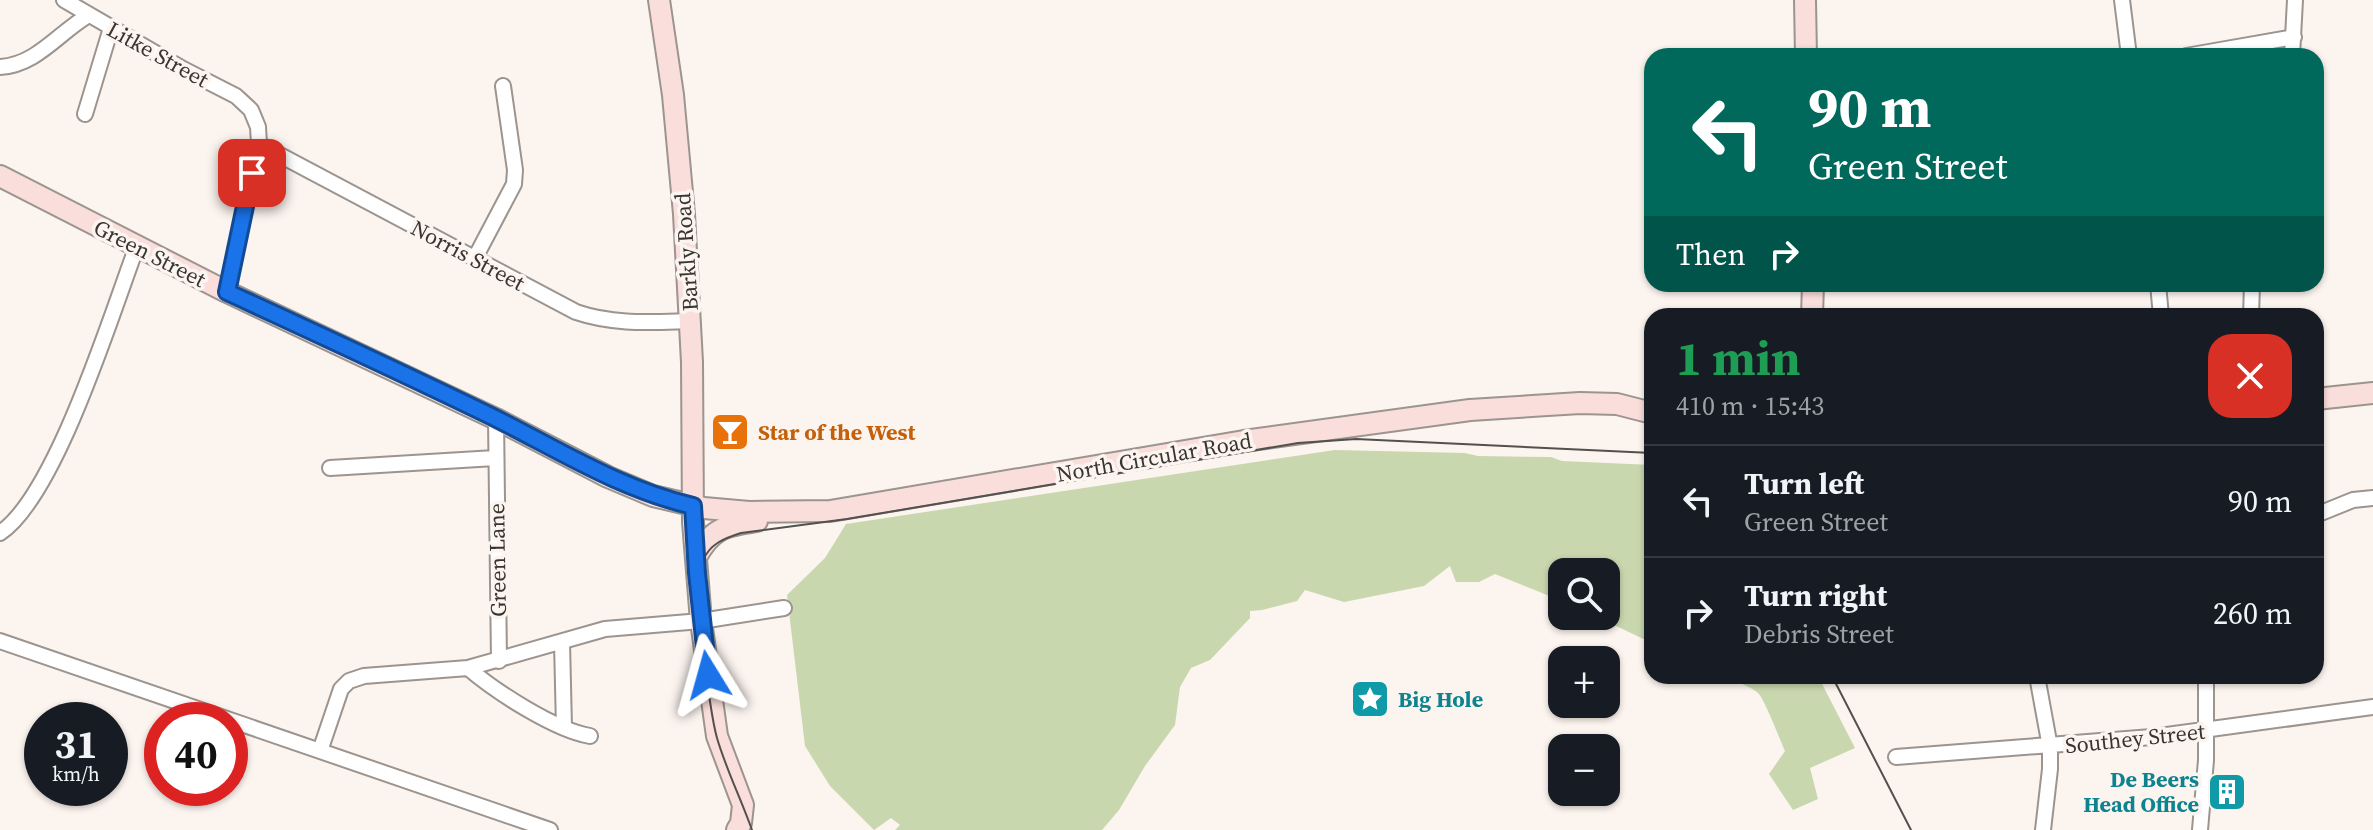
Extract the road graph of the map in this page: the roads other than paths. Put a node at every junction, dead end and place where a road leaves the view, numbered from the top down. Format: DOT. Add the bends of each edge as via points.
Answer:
graph roads {
  1 [pos="64,0"];
  2 [pos="659,0"];
  3 [pos="1805,0"];
  4 [pos="2122,0"];
  5 [pos="2295,0"];
  6 [pos="83,8"];
  7 [pos="111,28"];
  8 [pos="2294,37"];
  9 [pos="1806,48"];
  10 [pos="2128,48"];
  11 [pos="2231,48"];
  12 [pos="2293,48"];
  13 [pos="0,67"];
  14 [pos="503,86"];
  15 [pos="85,114"];
  16 [pos="259,144"];
  17 [pos="0,176"];
  18 [pos="137,246"];
  19 [pos="475,258"];
  20 [pos="227,292"];
  21 [pos="690,321"];
  22 [pos="2373,393"];
  23 [pos="2324,398"];
  24 [pos="1644,400"];
  25 [pos="1617,404"];
  26 [pos="1644,411"];
  27 [pos="496,419"];
  28 [pos="495,458"];
  29 [pos="330,468"];
  30 [pos="2373,498"];
  31 [pos="693,506"];
  32 [pos="816,512"];
  33 [pos="2324,512"];
  34 [pos="0,533"];
  35 [pos="696,557"];
  36 [pos="784,608"];
  37 [pos="701,621"];
  38 [pos="0,641"];
  39 [pos="562,642"];
  40 [pos="499,661"];
  41 [pos="468,668"];
  42 [pos="2038,684"];
  43 [pos="2206,684"];
  44 [pos="2373,707"];
  45 [pos="564,728"];
  46 [pos="2207,730"];
  47 [pos="590,736"];
  48 [pos="2050,747"];
  49 [pos="320,751"];
  50 [pos="1896,757"];
  51 [pos="550,830"];
  52 [pos="737,830"];
  53 [pos="2043,830"];
  54 [pos="2200,830"];
  1 -- 6 [label="street, Litke Street"];
  2 -- 21 [label="street, Barkly Road" via="673,95"];
  3 -- 9 [label="street"];
  4 -- 10 [label="street"];
  5 -- 8 [label="street"];
  6 -- 7 [label="street, Litke Street"];
  6 -- 13 [label="street" via="33,58"];
  7 -- 15 [label="street"];
  7 -- 16 [label="street, Litke Street" via="236,96 251,110"];
  8 -- 11 [label="street"];
  8 -- 12 [label="street"];
  14 -- 19 [label="street" via="514,184"];
  16 -- 19 [label="street, Norris Street"];
  16 -- 20 [label="street"];
  17 -- 18 [label="street, Green Street"];
  18 -- 20 [label="street, Green Street"];
  18 -- 34 [label="street" via="52,460 20,517"];
  19 -- 21 [label="street, Norris Street" via="600,320"];
  20 -- 27 [label="street, Green Street"];
  21 -- 31 [label="street, Barkly Road"];
  22 -- 23 [label="street"];
  24 -- 25 [label="street, North Circular Road"];
  25 -- 26 [label="street, North Circular Road"];
  25 -- 32 [label="street, North Circular Road" via="1553,404 1378,421"];
  27 -- 28 [label="street, Green Lane"];
  27 -- 31 [label="street, Green Street" via="634,489"];
  28 -- 29 [label="street"];
  28 -- 40 [label="street, Green Lane"];
  30 -- 33 [label="street"];
  31 -- 32 [label="street, North Circular Road"];
  31 -- 35 [label="street, Barkly Road"];
  32 -- 35 [label="street" via="727,526 713,532"];
  35 -- 37 [label="street, Barkly Road"];
  36 -- 37 [label="street"];
  37 -- 39 [label="street" via="605,629"];
  37 -- 52 [label="street, Barkly Road" via="717,736 743,805"];
  38 -- 49 [label="street"];
  39 -- 40 [label="street"];
  39 -- 45 [label="street"];
  40 -- 41 [label="street"];
  41 -- 45 [label="street"];
  41 -- 49 [label="street" via="349,681 341,689"];
  42 -- 48 [label="street"];
  43 -- 46 [label="street"];
  44 -- 46 [label="street, Southey Street"];
  45 -- 47 [label="street"];
  46 -- 48 [label="street, Southey Street"];
  46 -- 54 [label="street"];
  48 -- 50 [label="street, Southey Street"];
  48 -- 53 [label="street"];
  49 -- 51 [label="street"];
}
